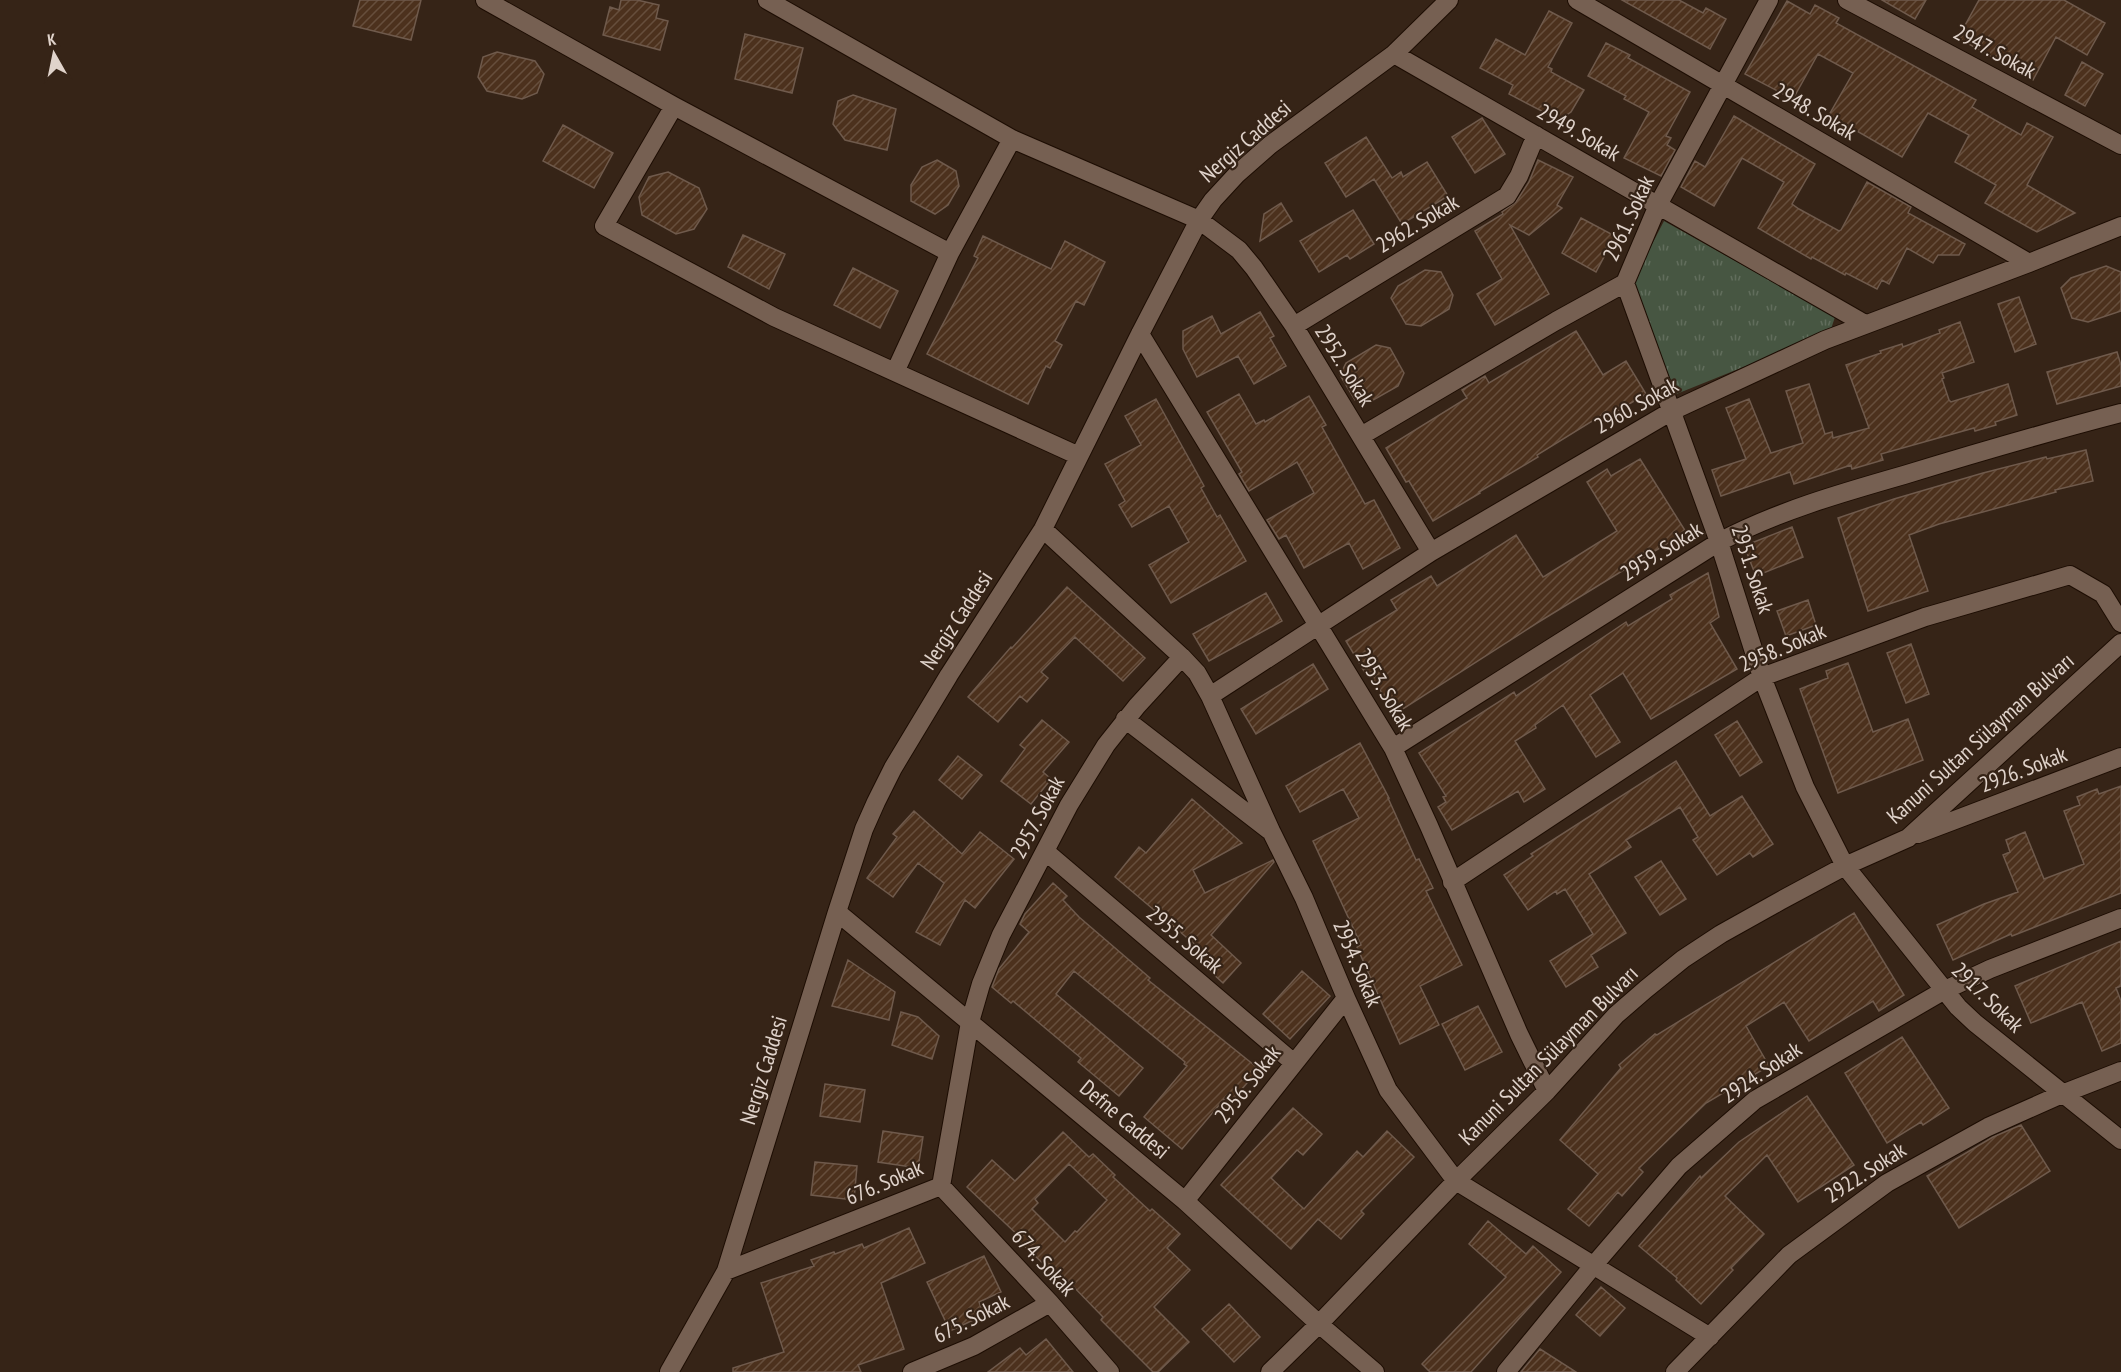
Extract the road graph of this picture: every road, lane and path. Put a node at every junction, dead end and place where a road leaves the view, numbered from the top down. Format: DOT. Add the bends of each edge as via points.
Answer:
graph roads {
  1 [pos="485,0"];
  2 [pos="767,0"];
  3 [pos="1449,0"];
  4 [pos="1577,0"];
  5 [pos="1769,0"];
  6 [pos="1847,0"];
  7 [pos="1394,54"];
  8 [pos="1723,85"];
  9 [pos="674,106"];
  10 [pos="1536,135"];
  11 [pos="1012,139"];
  12 [pos="2121,144"];
  13 [pos="1658,205"];
  14 [pos="1199,220"];
  15 [pos="2121,226"];
  16 [pos="950,253"];
  17 [pos="2029,263"];
  18 [pos="1625,283"];
  19 [pos="1866,324"];
  20 [pos="1294,326"];
  21 [pos="1140,334"];
  22 [pos="895,372"];
  23 [pos="1672,411"];
  24 [pos="2121,413"];
  25 [pos="1361,436"];
  26 [pos="1079,456"];
  27 [pos="1043,529"];
  28 [pos="1719,542"];
  29 [pos="1431,552"];
  30 [pos="2121,623"];
  31 [pos="1319,626"];
  32 [pos="2121,643"];
  33 [pos="1182,657"];
  34 [pos="1762,677"];
  35 [pos="1210,696"];
  36 [pos="1125,719"];
  37 [pos="1393,748"];
  38 [pos="2121,757"];
  39 [pos="1271,831"];
  40 [pos="1908,838"];
  41 [pos="1045,851"];
  42 [pos="1845,866"];
  43 [pos="1452,882"];
  44 [pos="837,912"];
  45 [pos="2121,918"];
  46 [pos="1943,991"];
  47 [pos="1346,998"];
  48 [pos="970,1022"];
  49 [pos="1294,1063"];
  50 [pos="2121,1071"];
  51 [pos="1547,1091"];
  52 [pos="2062,1094"];
  53 [pos="2121,1140"];
  54 [pos="1456,1181"];
  55 [pos="941,1186"];
  56 [pos="1185,1201"];
  57 [pos="1593,1266"];
  58 [pos="726,1271"];
  59 [pos="1050,1303"];
  60 [pos="1319,1324"];
  61 [pos="1710,1337"];
  62 [pos="669,1372"];
  63 [pos="912,1372"];
  64 [pos="1110,1372"];
  65 [pos="1270,1372"];
  66 [pos="1375,1372"];
  67 [pos="1506,1372"];
  68 [pos="1675,1372"];
  1 -- 9 [label="street"];
  2 -- 11 [label="street, 2952. Sokak"];
  3 -- 7 [label="street, Nergiz Caddesi"];
  4 -- 8 [label="street, 2948. Sokak"];
  5 -- 8 [label="street, 2961. Sokak"];
  6 -- 12 [label="street, 2947. Sokak"];
  7 -- 10 [label="street, 2949. Sokak"];
  7 -- 14 [label="street, Nergiz Caddesi" via="1270,145 1237,174"];
  8 -- 13 [label="street, 2961. Sokak"];
  8 -- 17 [label="street, 2948. Sokak"];
  9 -- 16 [label="street"];
  9 -- 22 [label="street" via="604,226 774,317"];
  10 -- 13 [label="street, 2949. Sokak"];
  10 -- 20 [label="street, 2962. Sokak" via="1507,196"];
  11 -- 14 [label="street, 2952. Sokak"];
  11 -- 16 [label="street"];
  13 -- 18 [label="street, 2961. Sokak"];
  13 -- 19 [label="street, 2949. Sokak"];
  14 -- 20 [label="street, 2952. Sokak" via="1239,250"];
  14 -- 21 [label="street, Nergiz Caddesi"];
  15 -- 17 [label="street, 2960. Sokak"];
  16 -- 22 [label="street"];
  17 -- 19 [label="street, 2960. Sokak"];
  18 -- 23 [label="street, 2951. Sokak"];
  18 -- 25 [label="street, 2961. Sokak"];
  19 -- 23 [label="street, 2960. Sokak" via="1814,344"];
  20 -- 25 [label="street, 2952. Sokak"];
  21 -- 26 [label="street, Nergiz Caddesi"];
  21 -- 31 [label="street, 2953. Sokak"];
  22 -- 26 [label="street"];
  23 -- 28 [label="street, 2951. Sokak"];
  23 -- 29 [label="street, 2960. Sokak"];
  24 -- 28 [label="street, 2959. Sokak" via="1815,501"];
  25 -- 29 [label="street, 2952. Sokak"];
  26 -- 27 [label="street, Nergiz Caddesi"];
  27 -- 33 [label="street, 2954. Sokak"];
  27 -- 44 [label="street, Nergiz Caddesi" via="893,768 864,829"];
  28 -- 34 [label="street, 2951. Sokak"];
  28 -- 37 [label="street, 2959. Sokak"];
  29 -- 31 [label="street, 2960. Sokak"];
  30 -- 34 [label="street, 2958. Sokak" via="2103,594 2070,575 1925,617"];
  31 -- 35 [label="street, 2960. Sokak"];
  31 -- 37 [label="street, 2953. Sokak"];
  32 -- 40 [label="street, Kanuni Sultan Sülayman Bulvarı"];
  33 -- 35 [label="street, 2954. Sokak"];
  33 -- 36 [label="street, 2957. Sokak"];
  34 -- 42 [label="street, 2951. Sokak" via="1805,787"];
  34 -- 43 [label="street, 2958. Sokak"];
  35 -- 39 [label="street, 2954. Sokak"];
  36 -- 39 [label="street"];
  36 -- 41 [label="street, 2957. Sokak" via="1089,772"];
  37 -- 43 [label="street, 2953. Sokak"];
  38 -- 40 [label="street, 2926. Sokak"];
  39 -- 47 [label="street, 2954. Sokak"];
  40 -- 42 [label="street, Kanuni Sultan Sülayman Bulvarı"];
  41 -- 48 [label="street, 2957. Sokak" via="1001,934"];
  41 -- 49 [label="street, 2955. Sokak"];
  42 -- 46 [label="street, 2917. Sokak"];
  42 -- 51 [label="street, Kanuni Sultan Sülayman Bulvarı" via="1683,959 1616,1015"];
  43 -- 51 [label="street, 2953. Sokak"];
  44 -- 48 [label="street, Defne Caddesi"];
  44 -- 58 [label="street, Nergiz Caddesi"];
  45 -- 46 [label="street, 2924. Sokak"];
  46 -- 52 [label="street, 2917. Sokak" via="1975,1023"];
  46 -- 57 [label="street, 2924. Sokak" via="1755,1100 1679,1166"];
  47 -- 49 [label="street, 2956. Sokak"];
  47 -- 54 [label="street, 2954. Sokak" via="1388,1090"];
  48 -- 55 [label="street, 676. Sokak"];
  48 -- 56 [label="street, Defne Caddesi"];
  49 -- 56 [label="street, 2956. Sokak"];
  50 -- 52 [label="street, 2922. Sokak"];
  51 -- 54 [label="street, Kanuni Sultan Sülayman Bulvarı"];
  52 -- 53 [label="street, 2917. Sokak"];
  52 -- 61 [label="street, 2922. Sokak" via="1988,1126 1887,1183 1789,1255"];
  54 -- 57 [label="street, 2954. Sokak"];
  54 -- 60 [label="street, Kanuni Sultan Sülayman Bulvarı"];
  55 -- 58 [label="street, 676. Sokak"];
  55 -- 59 [label="street, 674. Sokak"];
  56 -- 60 [label="street, Defne Caddesi"];
  57 -- 61 [label="street, 2954. Sokak"];
  57 -- 67 [label="street, 2924. Sokak"];
  58 -- 62 [label="street, Nergiz Caddesi"];
  59 -- 63 [label="street, 675. Sokak" via="974,1346"];
  59 -- 64 [label="street, 674. Sokak"];
  60 -- 65 [label="street, Kanuni Sultan Sülayman Bulvarı"];
  60 -- 66 [label="street, Defne Caddesi"];
  61 -- 68 [label="street, 2922. Sokak"];
}
